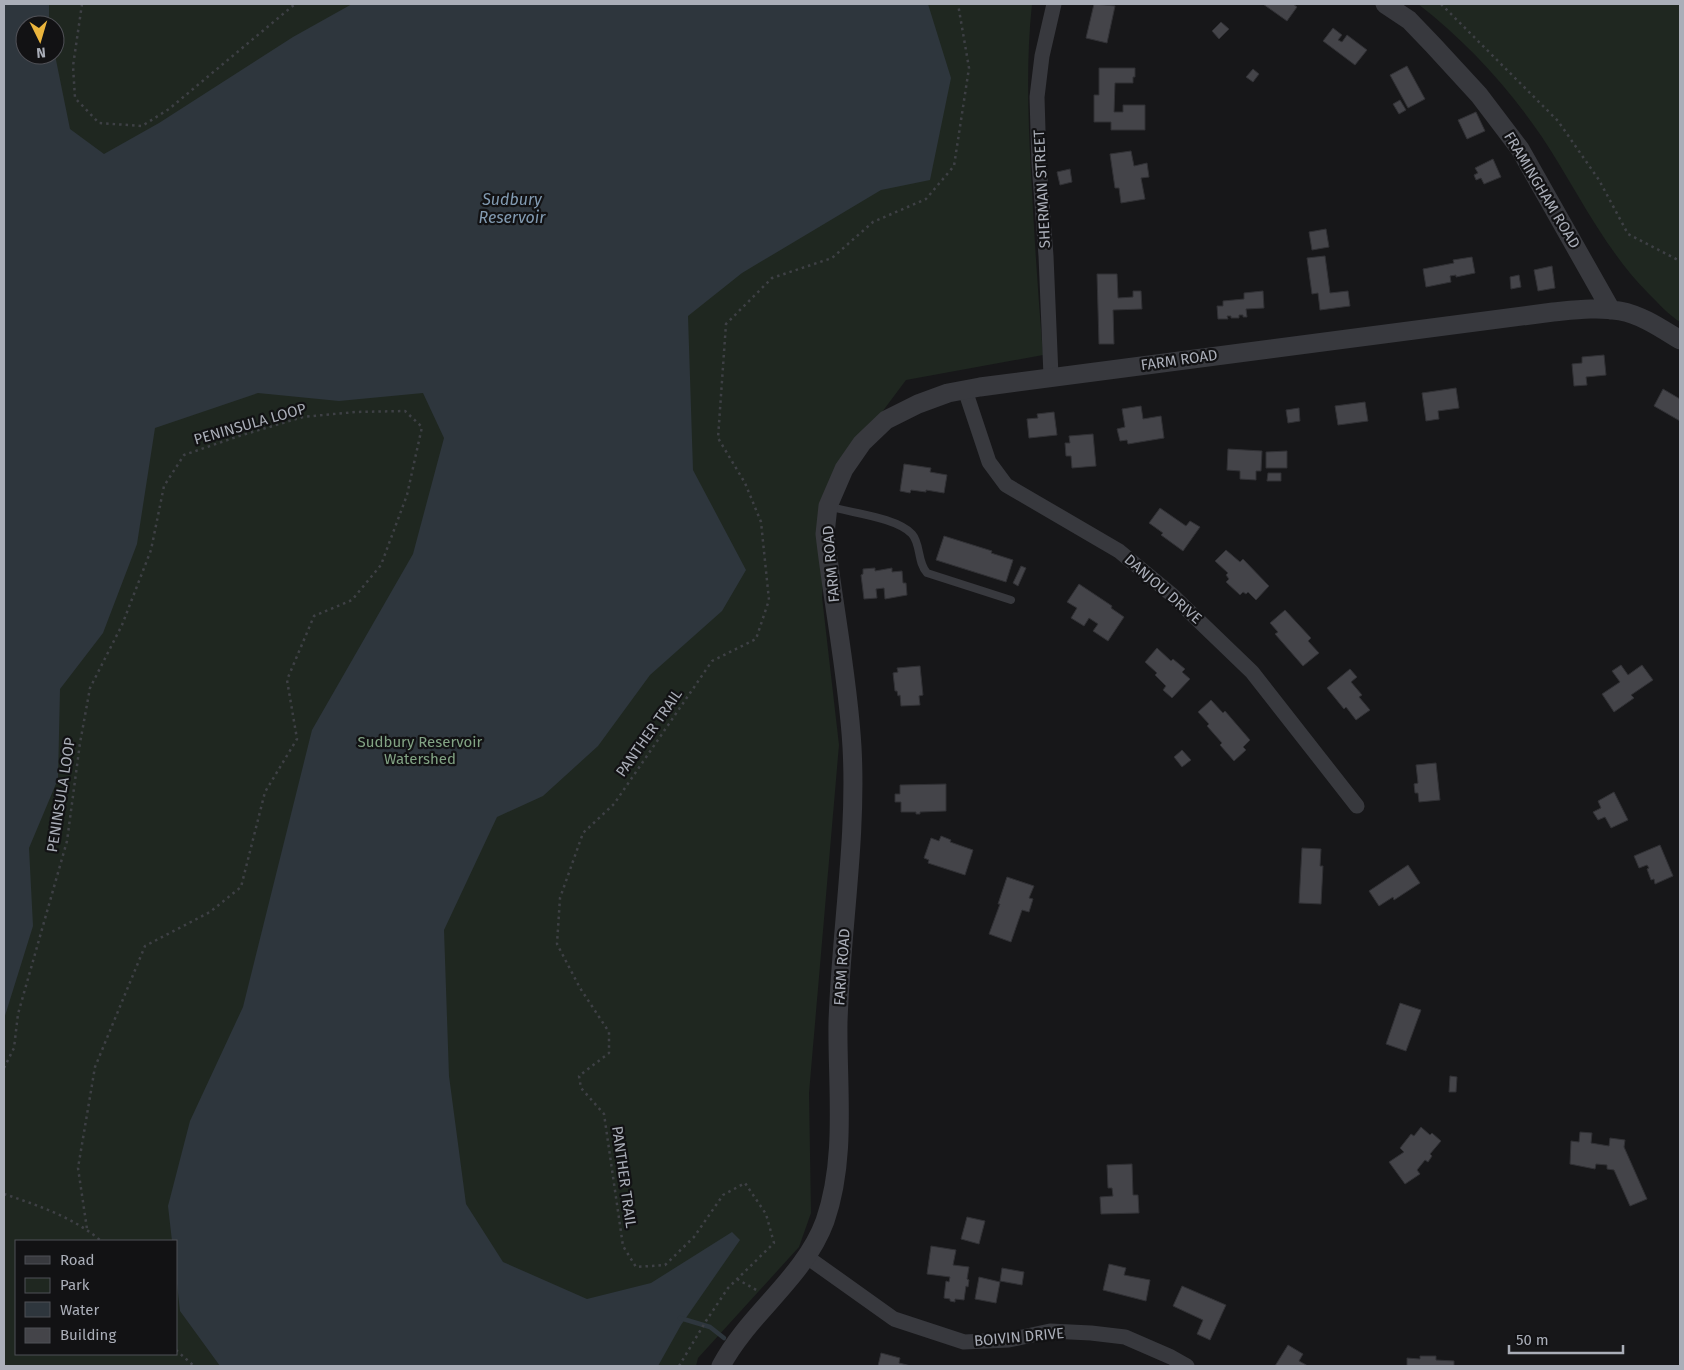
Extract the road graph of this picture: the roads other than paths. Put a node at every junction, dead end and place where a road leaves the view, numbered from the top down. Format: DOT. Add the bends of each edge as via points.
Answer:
graph roads {
  1 [pos="1054,4"];
  2 [pos="1386,4"];
  3 [pos="1611,310"];
  4 [pos="1680,340"];
  5 [pos="1052,376"];
  6 [pos="965,390"];
  7 [pos="828,506"];
  8 [pos="1011,600"];
  9 [pos="1357,806"];
  10 [pos="807,1258"];
  11 [pos="721,1366"];
  12 [pos="1187,1366"];
  1 -- 5 [label="street, SHERMAN STREET" via="1037,97"];
  2 -- 3 [label="street, FRAMINGHAM ROAD" via="1409,20 1433,45 1479,95 1515,142"];
  3 -- 4 [label="street" via="1653,323"];
  3 -- 5 [label="street, FARM ROAD" via="1553,312"];
  5 -- 6 [label="street, FARM ROAD"];
  6 -- 7 [label="street, FARM ROAD" via="918,404 886,420 862,443 844,469"];
  6 -- 9 [label="street, DANJOU DRIVE" via="989,462 1006,485 1119,551 1172,594 1252,672"];
  7 -- 8 [label="lane" via="892,522 911,533 921,566 927,573"];
  7 -- 10 [label="street, FARM ROAD" via="825,534 851,739 852,815 838,1019 838,1155 824,1222"];
  10 -- 11 [label="street, FARM ROAD" via="745,1330"];
  10 -- 12 [label="street, BOIVIN DRIVE" via="894,1319 964,1342 1009,1340 1050,1331 1090,1332 1125,1337"];
}
